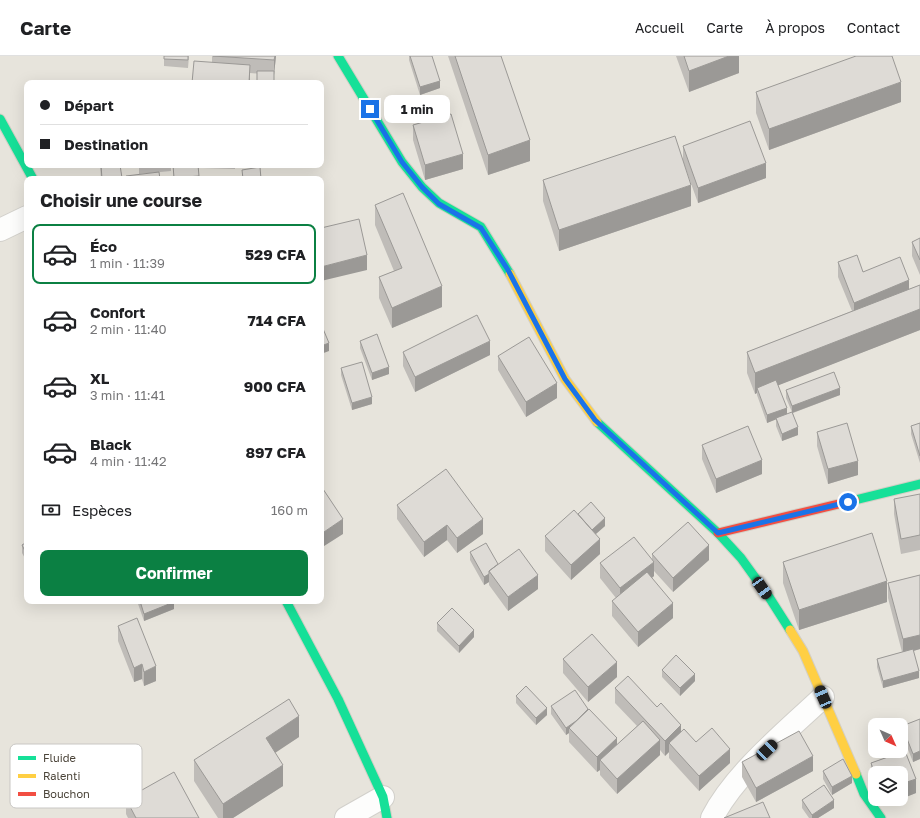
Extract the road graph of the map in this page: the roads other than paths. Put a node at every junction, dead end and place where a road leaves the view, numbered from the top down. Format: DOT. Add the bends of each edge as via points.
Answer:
graph roads {
  1 [pos="338,56"];
  2 [pos="0,119"];
  3 [pos="24,163"];
  4 [pos="24,218"];
  5 [pos="0,230"];
  6 [pos="920,484"];
  7 [pos="718,533"];
  8 [pos="288,604"];
  9 [pos="823,697"];
  10 [pos="385,808"];
  11 [pos="346,818"];
  12 [pos="712,818"];
  13 [pos="881,818"];
  1 -- 7 [label="street" via="402,162 422,187 439,204 481,228 508,270 565,379 595,420"];
  2 -- 3 [label="street"];
  4 -- 5 [label="street"];
  6 -- 7 [label="street"];
  7 -- 9 [label="street" via="741,558 803,651"];
  8 -- 10 [label="street" via="338,698"];
  9 -- 12 [label="street" via="745,772"];
  9 -- 13 [label="street" via="864,794"];
  10 -- 11 [label="street"];
}
